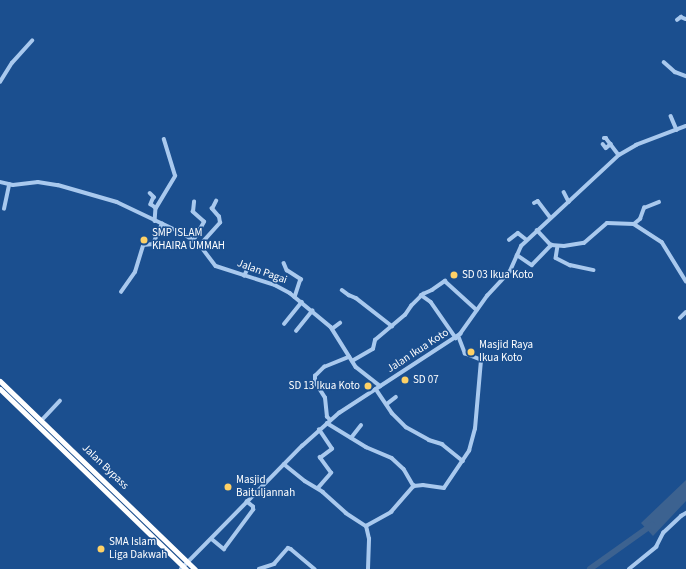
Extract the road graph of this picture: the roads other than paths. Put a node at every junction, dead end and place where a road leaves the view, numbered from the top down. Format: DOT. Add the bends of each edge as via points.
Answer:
graph roads {
  1 [pos="686,19"];
  2 [pos="677,20"];
  3 [pos="32,41"];
  4 [pos="664,62"];
  5 [pos="0,71"];
  6 [pos="5,73"];
  7 [pos="686,76"];
  8 [pos="0,82"];
  9 [pos="671,116"];
  10 [pos="686,126"];
  11 [pos="677,130"];
  12 [pos="604,138"];
  13 [pos="164,140"];
  14 [pos="603,144"];
  15 [pos="611,144"];
  16 [pos="619,155"];
  17 [pos="0,182"];
  18 [pos="9,185"];
  19 [pos="564,192"];
  20 [pos="150,193"];
  21 [pos="216,201"];
  22 [pos="194,202"];
  23 [pos="569,202"];
  24 [pos="660,202"];
  25 [pos="534,203"];
  26 [pos="156,208"];
  27 [pos="4,209"];
  28 [pos="551,218"];
  29 [pos="156,221"];
  30 [pos="162,224"];
  31 [pos="634,224"];
  32 [pos="537,230"];
  33 [pos="509,240"];
  34 [pos="527,240"];
  35 [pos="194,241"];
  36 [pos="200,245"];
  37 [pos="551,245"];
  38 [pos="558,246"];
  39 [pos="517,255"];
  40 [pos="284,263"];
  41 [pos="247,270"];
  42 [pos="593,270"];
  43 [pos="244,276"];
  44 [pos="686,281"];
  45 [pos="342,290"];
  46 [pos="121,292"];
  47 [pos="421,295"];
  48 [pos="295,297"];
  49 [pos="302,302"];
  50 [pos="477,310"];
  51 [pos="312,311"];
  52 [pos="686,312"];
  53 [pos="680,318"];
  54 [pos="340,323"];
  55 [pos="284,324"];
  56 [pos="392,326"];
  57 [pos="332,329"];
  58 [pos="296,331"];
  59 [pos="457,337"];
  60 [pos="349,357"];
  61 [pos="352,361"];
  62 [pos="0,381"];
  63 [pos="378,387"];
  64 [pos="0,389"];
  65 [pos="396,397"];
  66 [pos="60,401"];
  67 [pos="387,404"];
  68 [pos="42,420"];
  69 [pos="329,421"];
  70 [pos="361,425"];
  71 [pos="319,430"];
  72 [pos="351,438"];
  73 [pos="463,461"];
  74 [pos="284,464"];
  75 [pos="414,486"];
  76 [pos="318,488"];
  77 [pos="122,498"];
  78 [pos="117,502"];
  79 [pos="247,502"];
  80 [pos="686,513"];
  81 [pos="366,526"];
  82 [pos="212,539"];
  83 [pos="185,567"];
  84 [pos="195,569"];
  85 [pos="259,569"];
  86 [pos="314,569"];
  87 [pos="368,569"];
  88 [pos="629,569"];
  1 -- 2 [label="street" via="682,17"];
  3 -- 6 [label="street"];
  4 -- 7 [label="street"];
  5 -- 6 [label="street"];
  6 -- 8 [label="street"];
  9 -- 11 [label="street"];
  10 -- 11 [label="street, Jalan Ikua Koto"];
  11 -- 16 [label="street, Jalan Ikua Koto" via="636,145"];
  12 -- 15 [label="street"];
  13 -- 26 [label="street" via="175,176"];
  14 -- 15 [label="street" via="606,148"];
  15 -- 16 [label="street"];
  16 -- 23 [label="street, Jalan Ikua Koto"];
  17 -- 18 [label="street, Jalan Pagai"];
  18 -- 27 [label="street"];
  18 -- 29 [label="street, Jalan Pagai" via="38,182 58,185 117,202"];
  19 -- 23 [label="street"];
  20 -- 26 [label="street" via="154,197 151,204"];
  21 -- 36 [label="street" via="212,209 220,222"];
  22 -- 35 [label="street" via="193,212 204,222"];
  23 -- 28 [label="street, Jalan Ikua Koto"];
  24 -- 31 [label="street" via="644,208 640,219"];
  25 -- 28 [label="street" via="538,201"];
  26 -- 29 [label="street"];
  28 -- 32 [label="street, Jalan Ikua Koto"];
  29 -- 30 [label="street, Jalan Pagai"];
  30 -- 35 [label="street, Jalan Pagai"];
  30 -- 46 [label="street" via="153,244 143,245 135,272"];
  31 -- 38 [label="street" via="607,223 581,244"];
  31 -- 44 [label="street" via="662,242"];
  32 -- 34 [label="street, Jalan Ikua Koto"];
  32 -- 37 [label="street"];
  33 -- 34 [label="street" via="518,234"];
  34 -- 39 [label="street, Jalan Ikua Koto"];
  35 -- 36 [label="street, Jalan Pagai"];
  36 -- 43 [label="street, Jalan Pagai" via="214,264"];
  37 -- 38 [label="street"];
  37 -- 39 [label="street" via="532,265"];
  38 -- 42 [label="street" via="556,258 570,265"];
  39 -- 50 [label="street, Jalan Ikua Koto" via="510,271"];
  40 -- 48 [label="street" via="287,270 302,279"];
  41 -- 43 [label="street"];
  43 -- 48 [label="street, Jalan Pagai" via="282,288"];
  45 -- 56 [label="street"];
  47 -- 50 [label="street" via="446,281"];
  47 -- 56 [label="street"];
  47 -- 59 [label="street" via="431,302"];
  48 -- 49 [label="street, Jalan Pagai"];
  49 -- 51 [label="street, Jalan Pagai"];
  49 -- 55 [label="street"];
  50 -- 59 [label="street, Jalan Ikua Koto"];
  51 -- 57 [label="street, Jalan Pagai"];
  51 -- 58 [label="street"];
  52 -- 53 [label="street"];
  54 -- 57 [label="street"];
  56 -- 61 [label="street" via="375,340 373,349"];
  57 -- 60 [label="street, Jalan Pagai"];
  59 -- 63 [label="street, Jalan Ikua Koto"];
  59 -- 73 [label="street" via="465,354 481,360 475,429 469,451"];
  60 -- 61 [label="street, Jalan Pagai"];
  60 -- 69 [label="street" via="324,367 315,376 315,382 326,398"];
  61 -- 63 [label="street, Jalan Pagai" via="359,371 374,379"];
  62 -- 68 [label="highway, Jalan Bypass"];
  63 -- 67 [label="street, Jalan Pagai"];
  63 -- 69 [label="street, Jalan Ikua Koto"];
  64 -- 78 [label="highway"];
  65 -- 67 [label="street"];
  66 -- 68 [label="street"];
  67 -- 73 [label="street, Jalan Pagai" via="392,413 409,429 442,444"];
  68 -- 77 [label="highway, Jalan Bypass"];
  69 -- 71 [label="street, Jalan Ikua Koto"];
  69 -- 72 [label="street"];
  70 -- 72 [label="street"];
  71 -- 74 [label="street, Jalan Ikua Koto"];
  71 -- 76 [label="street" via="332,449 320,458 331,474"];
  72 -- 75 [label="street" via="392,458 404,469"];
  73 -- 75 [label="street" via="444,488"];
  74 -- 76 [label="street"];
  74 -- 79 [label="street, Jalan Ikua Koto"];
  75 -- 81 [label="street" via="391,512"];
  76 -- 81 [label="street" via="346,513"];
  77 -- 78 [label="highway"];
  77 -- 83 [label="highway, Jalan Bypass"];
  78 -- 83 [label="highway"];
  79 -- 82 [label="street, Jalan Ikua Koto"];
  79 -- 82 [label="street" via="253,510 224,549"];
  80 -- 88 [label="street" via="663,533 656,547"];
  81 -- 87 [label="street" via="369,539"];
  82 -- 83 [label="street, Jalan Ikua Koto"];
  83 -- 84 [label="highway, Jalan Bypass"];
  85 -- 86 [label="street" via="274,564 288,548"];
}
